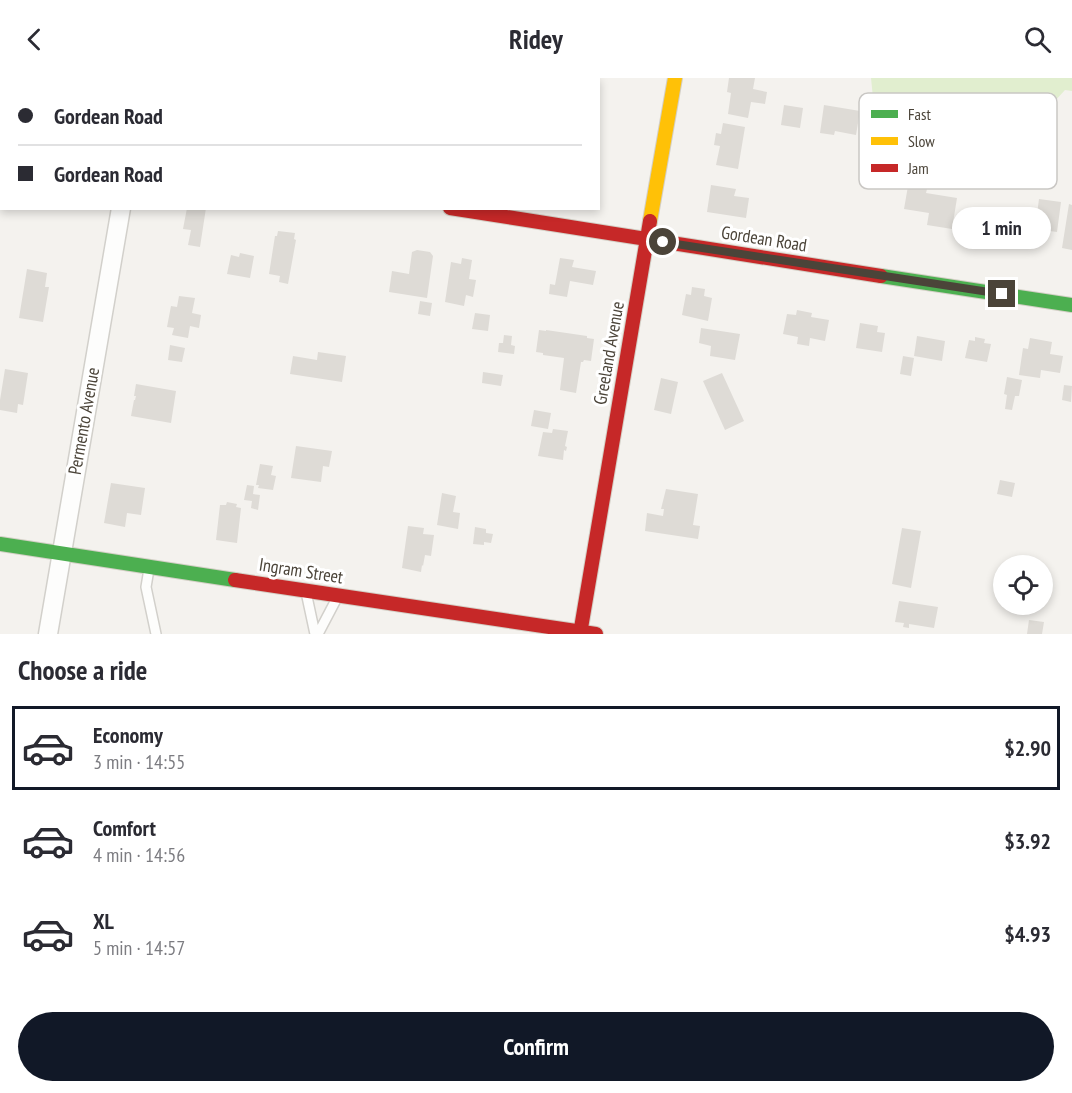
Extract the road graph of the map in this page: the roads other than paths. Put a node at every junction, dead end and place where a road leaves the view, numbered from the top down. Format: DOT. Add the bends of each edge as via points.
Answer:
graph roads {
  1 [pos="675,78"];
  2 [pos="121,210"];
  3 [pos="462,210"];
  4 [pos="647,240"];
  5 [pos="1072,305"];
  6 [pos="0,544"];
  7 [pos="62,553"];
  8 [pos="149,567"];
  9 [pos="306,590"];
  10 [pos="338,595"];
  11 [pos="581,633"];
  12 [pos="48,634"];
  13 [pos="156,634"];
  14 [pos="317,634"];
  15 [pos="596,634"];
  1 -- 4 [label="street, Greeland Avenue"];
  2 -- 7 [label="street, Permento Avenue"];
  3 -- 4 [label="street, Gordean Road"];
  4 -- 5 [label="street, Gordean Road"];
  4 -- 11 [label="street, Greeland Avenue"];
  6 -- 7 [label="street, Ingram Street"];
  7 -- 8 [label="street, Ingram Street"];
  7 -- 12 [label="street, Permento Avenue"];
  8 -- 9 [label="street, Ingram Street"];
  8 -- 13 [label="lane" via="146,587"];
  9 -- 10 [label="street, Ingram Street"];
  9 -- 14 [label="lane"];
  10 -- 11 [label="street, Ingram Street"];
  10 -- 14 [label="lane"];
  11 -- 15 [label="street, Ingram Street"];
}
